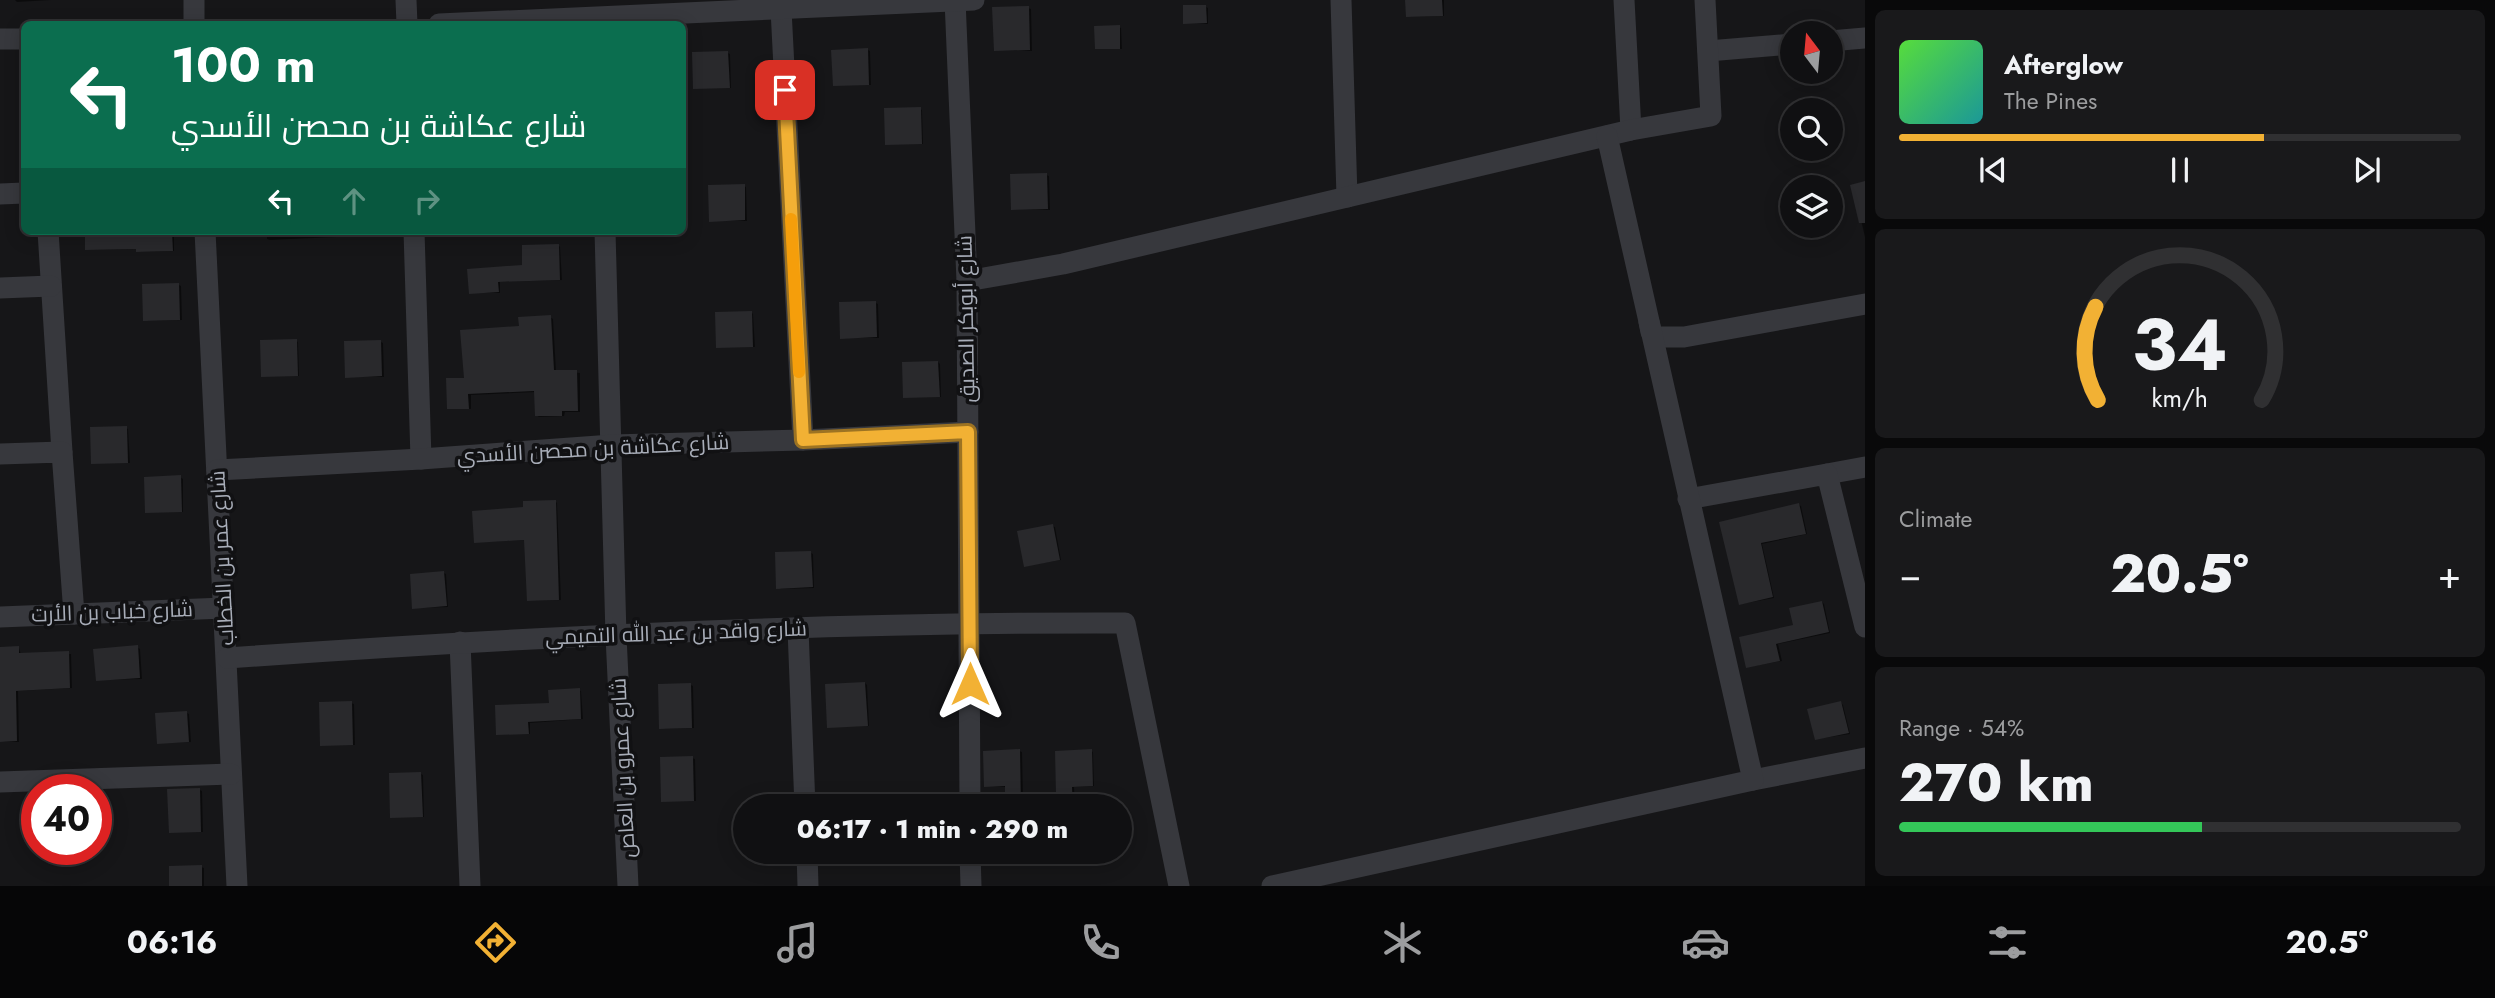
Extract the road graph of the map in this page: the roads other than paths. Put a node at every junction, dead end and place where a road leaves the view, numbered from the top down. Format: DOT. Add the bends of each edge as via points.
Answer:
graph roads {
  1 [pos="194,0"];
  2 [pos="406,0"];
  3 [pos="955,0"];
  4 [pos="974,0"];
  5 [pos="1341,0"];
  6 [pos="1624,0"];
  7 [pos="1705,0"];
  8 [pos="781,9"];
  9 [pos="598,14"];
  10 [pos="194,21"];
  11 [pos="407,21"];
  12 [pos="487,21"];
  13 [pos="1865,38"];
  14 [pos="0,39"];
  15 [pos="21,39"];
  16 [pos="1843,40"];
  17 [pos="1780,45"];
  18 [pos="1708,51"];
  19 [pos="1631,130"];
  20 [pos="1607,136"];
  21 [pos="21,193"];
  22 [pos="0,194"];
  23 [pos="1347,197"];
  24 [pos="48,235"];
  25 [pos="205,235"];
  26 [pos="414,235"];
  27 [pos="605,235"];
  28 [pos="967,281"];
  29 [pos="51,286"];
  30 [pos="0,288"];
  31 [pos="1865,304"];
  32 [pos="968,432"];
  33 [pos="803,440"];
  34 [pos="611,445"];
  35 [pos="62,452"];
  36 [pos="0,454"];
  37 [pos="421,459"];
  38 [pos="1865,467"];
  39 [pos="217,470"];
  40 [pos="1827,474"];
  41 [pos="1688,499"];
  42 [pos="224,608"];
  43 [pos="74,614"];
  44 [pos="0,617"];
  45 [pos="969,622"];
  46 [pos="1865,627"];
  47 [pos="798,629"];
  48 [pos="616,636"];
  49 [pos="460,642"];
  50 [pos="227,658"];
  51 [pos="1865,758"];
  52 [pos="231,774"];
  53 [pos="1753,780"];
  54 [pos="0,782"];
  55 [pos="804,794"];
  56 [pos="970,794"];
  57 [pos="807,864"];
  58 [pos="970,864"];
  59 [pos="237,886"];
  60 [pos="470,886"];
  61 [pos="628,886"];
  62 [pos="808,886"];
  63 [pos="971,886"];
  64 [pos="1179,886"];
  65 [pos="1272,886"];
  1 -- 10 [label="street"];
  2 -- 11 [label="street"];
  3 -- 4 [label="street"];
  3 -- 8 [label="street"];
  3 -- 28 [label="street, شارع أبوبكر الصديق"];
  5 -- 23 [label="street"];
  6 -- 19 [label="street"];
  7 -- 18 [label="street"];
  8 -- 9 [label="street"];
  8 -- 33 [label="street"];
  9 -- 12 [label="street"];
  13 -- 16 [label="street"];
  14 -- 15 [label="street"];
  17 -- 18 [label="street"];
  18 -- 19 [label="street" via="1711,116"];
  19 -- 20 [label="street"];
  20 -- 23 [label="street"];
  20 -- 31 [label="street" via="1655,337 1684,337"];
  20 -- 41 [label="street"];
  21 -- 22 [label="street"];
  23 -- 28 [label="street" via="1063,264"];
  24 -- 29 [label="street"];
  25 -- 39 [label="street, شارع عمر بن الخطاب"];
  26 -- 37 [label="street"];
  27 -- 34 [label="street, شارع عمرو بن العاص"];
  28 -- 32 [label="street, شارع أبوبكر الصديق"];
  29 -- 30 [label="street"];
  29 -- 35 [label="street"];
  32 -- 33 [label="street, شارع عكاشة بن محصن الأسدي"];
  32 -- 45 [label="street, شارع أبوبكر الصديق"];
  33 -- 34 [label="street, شارع عكاشة بن محصن الأسدي"];
  34 -- 37 [label="street, شارع عكاشة بن محصن الأسدي"];
  34 -- 48 [label="street, شارع عمرو بن العاص"];
  35 -- 36 [label="street"];
  35 -- 43 [label="street"];
  37 -- 39 [label="street, شارع عكاشة بن محصن الأسدي"];
  38 -- 40 [label="street"];
  39 -- 42 [label="street, شارع عمر بن الخطاب"];
  40 -- 41 [label="street"];
  40 -- 46 [label="street"];
  41 -- 53 [label="street"];
  42 -- 43 [label="street, شارع خباب بن الأرت"];
  42 -- 50 [label="street, شارع عمر بن الخطاب"];
  43 -- 44 [label="street, شارع خباب بن الأرت"];
  45 -- 47 [label="street, شارع واقد بن عبد الله التميمي"];
  45 -- 56 [label="street, شارع أبوبكر الصديق"];
  45 -- 64 [label="street, شارع واقد بن عبد الله التميمي" via="1125,624"];
  47 -- 48 [label="street, شارع واقد بن عبد الله التميمي"];
  47 -- 55 [label="street"];
  48 -- 49 [label="street, شارع واقد بن عبد الله التميمي"];
  48 -- 61 [label="street, شارع عمرو بن العاص"];
  49 -- 50 [label="street, شارع واقد بن عبد الله التميمي"];
  49 -- 60 [label="street"];
  50 -- 52 [label="street, شارع عمر بن الخطاب"];
  51 -- 53 [label="street"];
  52 -- 54 [label="street"];
  52 -- 59 [label="street, شارع عمر بن الخطاب"];
  53 -- 65 [label="street"];
  57 -- 62 [label="street"];
  58 -- 63 [label="street"];
}
